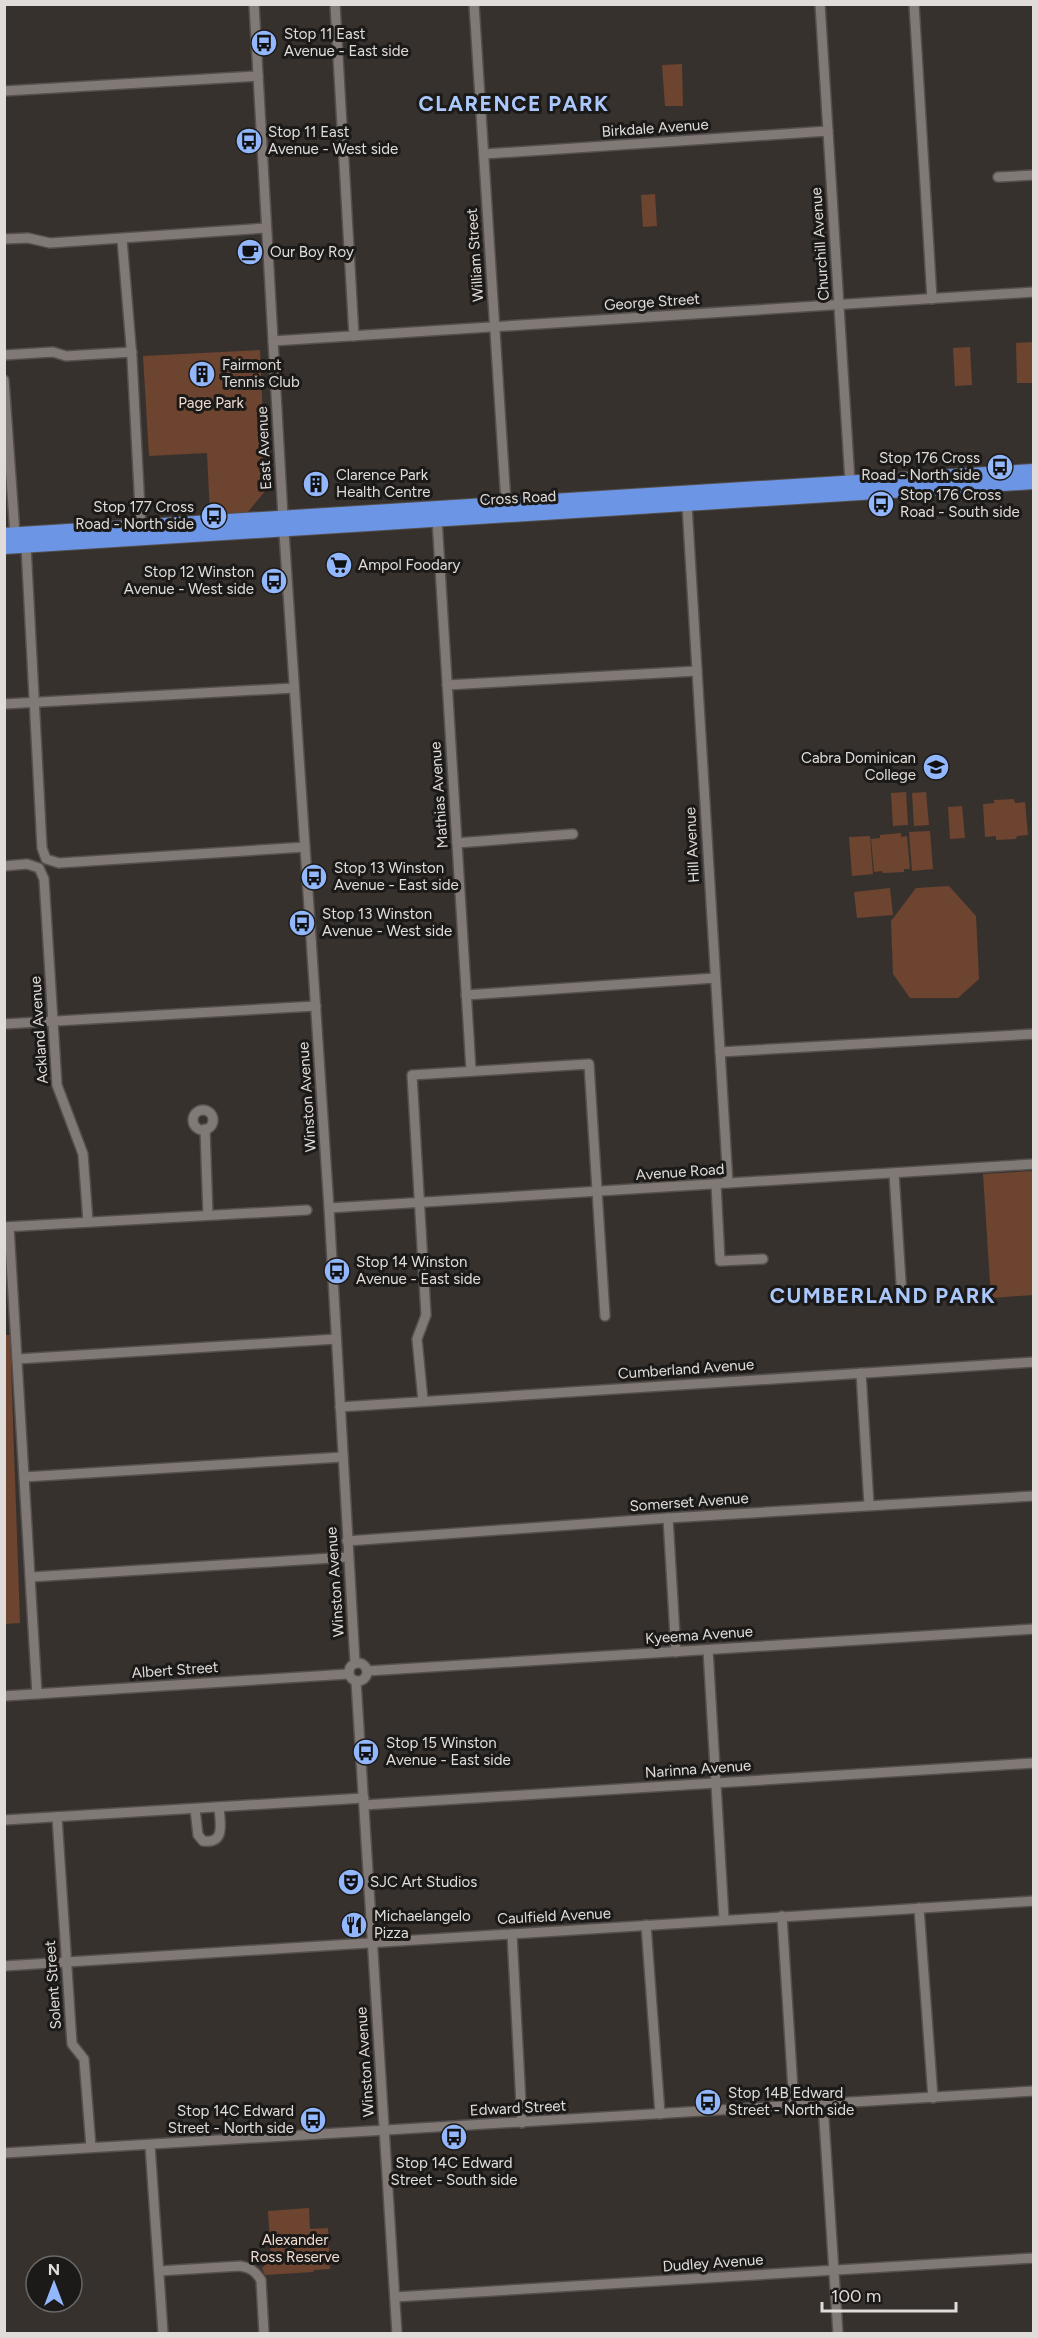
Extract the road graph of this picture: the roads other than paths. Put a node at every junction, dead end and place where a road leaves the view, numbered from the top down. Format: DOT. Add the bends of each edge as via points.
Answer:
graph roads {
  1 [pos="254,4"];
  2 [pos="335,4"];
  3 [pos="474,4"];
  4 [pos="820,4"];
  5 [pos="914,4"];
  6 [pos="258,76"];
  7 [pos="4,91"];
  8 [pos="828,131"];
  9 [pos="484,154"];
  10 [pos="1034,175"];
  11 [pos="998,177"];
  12 [pos="266,228"];
  13 [pos="4,239"];
  14 [pos="122,239"];
  15 [pos="1034,292"];
  16 [pos="932,299"];
  17 [pos="839,305"];
  18 [pos="495,327"];
  19 [pos="354,336"];
  20 [pos="273,341"];
  21 [pos="132,352"];
  22 [pos="4,355"];
  23 [pos="4,380"];
  24 [pos="1034,471"];
  25 [pos="1034,482"];
  26 [pos="850,488"];
  27 [pos="687,499"];
  28 [pos="506,509"];
  29 [pos="436,513"];
  30 [pos="284,524"];
  31 [pos="141,533"];
  32 [pos="10,535"];
  33 [pos="30,540"];
  34 [pos="5,547"];
  35 [pos="697,671"];
  36 [pos="447,686"];
  37 [pos="294,688"];
  38 [pos="35,703"];
  39 [pos="4,704"];
  40 [pos="573,834"];
  41 [pos="457,843"];
  42 [pos="305,848"];
  43 [pos="4,866"];
  44 [pos="715,978"];
  45 [pos="466,994"];
  46 [pos="316,1006"];
  47 [pos="53,1021"];
  48 [pos="4,1024"];
  49 [pos="1034,1034"];
  50 [pos="720,1052"];
  51 [pos="471,1070"];
  52 [pos="205,1129"];
  53 [pos="1034,1164"];
  54 [pos="894,1173"];
  55 [pos="728,1183"];
  56 [pos="716,1184"];
  57 [pos="597,1192"];
  58 [pos="419,1202"];
  59 [pos="329,1208"];
  60 [pos="307,1209"];
  61 [pos="208,1215"];
  62 [pos="88,1222"];
  63 [pos="7,1227"];
  64 [pos="763,1259"];
  65 [pos="902,1298"];
  66 [pos="605,1316"];
  67 [pos="336,1339"];
  68 [pos="17,1359"];
  69 [pos="1034,1362"];
  70 [pos="861,1373"];
  71 [pos="423,1401"];
  72 [pos="340,1407"];
  73 [pos="343,1457"];
  74 [pos="24,1478"];
  75 [pos="1034,1496"];
  76 [pos="869,1505"];
  77 [pos="668,1518"];
  78 [pos="347,1541"];
  79 [pos="348,1557"];
  80 [pos="31,1577"];
  81 [pos="1034,1629"];
  82 [pos="708,1650"];
  83 [pos="676,1652"];
  84 [pos="355,1663"];
  85 [pos="367,1671"];
  86 [pos="348,1674"];
  87 [pos="356,1681"];
  88 [pos="38,1694"];
  89 [pos="4,1696"];
  90 [pos="1034,1764"];
  91 [pos="716,1783"];
  92 [pos="364,1802"];
  93 [pos="219,1807"];
  94 [pos="195,1809"];
  95 [pos="57,1817"];
  96 [pos="4,1820"];
  97 [pos="1034,1901"];
  98 [pos="919,1908"];
  99 [pos="782,1916"];
  100 [pos="724,1919"];
  101 [pos="646,1926"];
  102 [pos="512,1934"];
  103 [pos="373,1942"];
  104 [pos="67,1962"];
  105 [pos="4,1966"];
  106 [pos="1034,2091"];
  107 [pos="933,2097"];
  108 [pos="823,2104"];
  109 [pos="794,2106"];
  110 [pos="660,2114"];
  111 [pos="522,2123"];
  112 [pos="384,2132"];
  113 [pos="150,2145"];
  114 [pos="91,2147"];
  115 [pos="4,2152"];
  116 [pos="1034,2258"];
  117 [pos="834,2270"];
  118 [pos="159,2271"];
  119 [pos="395,2297"];
  120 [pos="163,2333"];
  121 [pos="264,2334"];
  122 [pos="397,2334"];
  123 [pos="838,2334"];
  1 -- 6 [label="street, East Avenue"];
  2 -- 19 [label="street"];
  3 -- 9 [label="street, William Street"];
  4 -- 8 [label="street, Churchill Avenue"];
  5 -- 16 [label="street"];
  6 -- 7 [label="street"];
  6 -- 12 [label="street, East Avenue"];
  8 -- 9 [label="street, Birkdale Avenue"];
  8 -- 17 [label="street, Churchill Avenue"];
  9 -- 18 [label="street, William Street"];
  10 -- 11 [label="street"];
  12 -- 14 [label="street"];
  12 -- 20 [label="street, East Avenue"];
  13 -- 14 [label="street" via="50,243"];
  14 -- 21 [label="street"];
  15 -- 16 [label="street, George Street"];
  16 -- 17 [label="street, George Street"];
  17 -- 18 [label="street, George Street"];
  17 -- 26 [label="street, Churchill Avenue"];
  18 -- 19 [label="street, George Street"];
  18 -- 28 [label="street, William Street"];
  19 -- 20 [label="street, George Street"];
  20 -- 30 [label="street, East Avenue"];
  21 -- 22 [label="street"];
  21 -- 31 [label="street"];
  23 -- 32 [label="street"];
  24 -- 26 [label="highway, Cross Road"];
  25 -- 26 [label="highway, Cross Road"];
  26 -- 27 [label="highway, Cross Road"];
  27 -- 28 [label="highway, Cross Road"];
  27 -- 35 [label="street, Hill Avenue"];
  28 -- 29 [label="highway, Cross Road"];
  29 -- 30 [label="highway, Cross Road"];
  29 -- 36 [label="street, Mathias Avenue"];
  30 -- 31 [label="highway, Cross Road"];
  30 -- 37 [label="street, Winston Avenue"];
  31 -- 33 [label="highway, Cross Road"];
  32 -- 33 [label="highway"];
  32 -- 34 [label="highway"];
  33 -- 34 [label="highway, Cross Road"];
  33 -- 38 [label="street"];
  35 -- 36 [label="street"];
  35 -- 44 [label="street, Hill Avenue"];
  36 -- 41 [label="street, Mathias Avenue"];
  37 -- 38 [label="street"];
  37 -- 42 [label="street, Winston Avenue"];
  38 -- 39 [label="street"];
  38 -- 42 [label="street" via="42,849 46,859 59,863"];
  40 -- 41 [label="street"];
  41 -- 45 [label="street, Mathias Avenue"];
  42 -- 46 [label="street, Winston Avenue"];
  43 -- 47 [label="street, Ackland Avenue" via="27,864 39,868 44,879"];
  44 -- 45 [label="street"];
  44 -- 50 [label="street, Hill Avenue"];
  45 -- 51 [label="street, Mathias Avenue"];
  46 -- 47 [label="street"];
  46 -- 59 [label="street, Winston Avenue"];
  47 -- 48 [label="street"];
  47 -- 62 [label="street, Ackland Avenue" via="57,1085 83,1155"];
  49 -- 50 [label="street"];
  50 -- 55 [label="street, Hill Avenue"];
  51 -- 57 [label="street" via="590,1064"];
  51 -- 58 [label="street" via="412,1075"];
  52 -- 61 [label="street"];
  53 -- 54 [label="street, Avenue Road"];
  54 -- 55 [label="street, Avenue Road"];
  54 -- 65 [label="street"];
  55 -- 56 [label="street, Avenue Road"];
  56 -- 57 [label="street, Avenue Road"];
  56 -- 64 [label="street" via="720,1261"];
  57 -- 58 [label="street, Avenue Road"];
  57 -- 66 [label="street"];
  58 -- 59 [label="street, Avenue Road"];
  58 -- 71 [label="street" via="426,1315 417,1339"];
  59 -- 67 [label="street, Winston Avenue"];
  60 -- 61 [label="street"];
  61 -- 62 [label="street"];
  62 -- 63 [label="street"];
  63 -- 68 [label="street"];
  67 -- 68 [label="street"];
  67 -- 72 [label="street, Winston Avenue"];
  68 -- 74 [label="street"];
  69 -- 70 [label="street, Cumberland Avenue"];
  70 -- 71 [label="street, Cumberland Avenue"];
  70 -- 76 [label="street"];
  71 -- 72 [label="street, Cumberland Avenue"];
  72 -- 73 [label="street, Winston Avenue"];
  73 -- 74 [label="street"];
  73 -- 78 [label="street, Winston Avenue"];
  74 -- 80 [label="street"];
  75 -- 76 [label="street, Somerset Avenue"];
  76 -- 77 [label="street, Somerset Avenue"];
  77 -- 78 [label="street, Somerset Avenue"];
  77 -- 83 [label="street"];
  78 -- 79 [label="street, Winston Avenue"];
  79 -- 80 [label="street"];
  79 -- 84 [label="street, Winston Avenue"];
  80 -- 88 [label="street"];
  81 -- 82 [label="street, Kyeema Avenue"];
  82 -- 83 [label="street, Kyeema Avenue"];
  82 -- 91 [label="street"];
  83 -- 85 [label="street, Kyeema Avenue"];
  84 -- 85 [label="street"];
  84 -- 86 [label="street"];
  85 -- 87 [label="street" via="365,1678"];
  86 -- 87 [label="street"];
  86 -- 88 [label="street, Albert Street"];
  87 -- 92 [label="street, Winston Avenue"];
  88 -- 89 [label="street, Albert Street"];
  90 -- 91 [label="street, Narinna Avenue"];
  91 -- 92 [label="street, Narinna Avenue"];
  91 -- 100 [label="street"];
  92 -- 93 [label="street, Narinna Avenue"];
  92 -- 103 [label="street, Winston Avenue"];
  93 -- 94 [label="street, Narinna Avenue"];
  93 -- 94 [label="street" via="220,1833 211,1842 198,1835"];
  94 -- 95 [label="street, Narinna Avenue"];
  95 -- 96 [label="street, Narinna Avenue"];
  95 -- 104 [label="street, Solent Street"];
  97 -- 98 [label="street, Caulfield Avenue"];
  98 -- 99 [label="street, Caulfield Avenue"];
  98 -- 107 [label="street"];
  99 -- 100 [label="street, Caulfield Avenue"];
  99 -- 109 [label="street"];
  100 -- 101 [label="street, Caulfield Avenue"];
  101 -- 102 [label="street, Caulfield Avenue"];
  101 -- 110 [label="street"];
  102 -- 103 [label="street, Caulfield Avenue"];
  102 -- 111 [label="street"];
  103 -- 104 [label="street, Caulfield Avenue"];
  103 -- 112 [label="street, Winston Avenue"];
  104 -- 105 [label="street, Caulfield Avenue"];
  104 -- 114 [label="street, Solent Street" via="72,2044 84,2059"];
  106 -- 107 [label="street, Edward Street"];
  107 -- 108 [label="street, Edward Street"];
  108 -- 109 [label="street, Edward Street"];
  108 -- 117 [label="street"];
  109 -- 110 [label="street, Edward Street"];
  110 -- 111 [label="street, Edward Street"];
  111 -- 112 [label="street, Edward Street"];
  112 -- 113 [label="street, Edward Street"];
  112 -- 119 [label="street, Winston Avenue"];
  113 -- 114 [label="street, Edward Street"];
  113 -- 118 [label="street"];
  114 -- 115 [label="street, Edward Street"];
  116 -- 117 [label="street, Dudley Avenue"];
  117 -- 119 [label="street, Dudley Avenue"];
  117 -- 123 [label="street"];
  118 -- 120 [label="street"];
  118 -- 121 [label="street" via="249,2267 261,2280"];
  119 -- 122 [label="street, Winston Avenue"];
}
